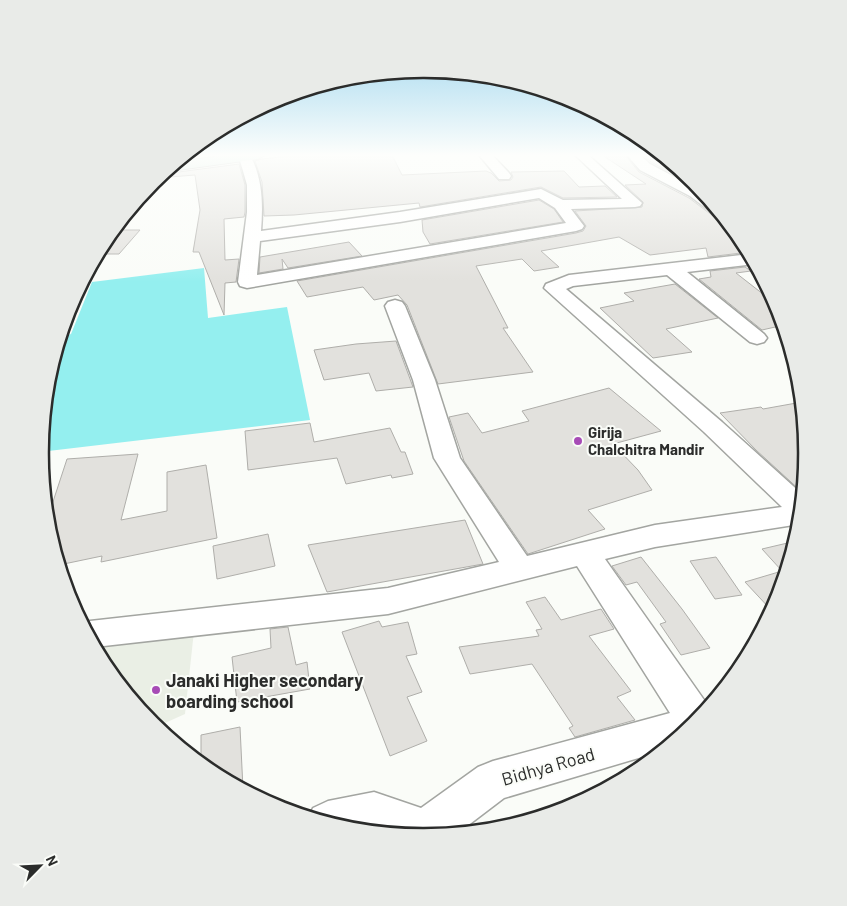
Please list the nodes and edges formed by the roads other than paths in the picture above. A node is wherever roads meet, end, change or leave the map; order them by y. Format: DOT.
graph roads {
  1 [pos="254,197"];
  2 [pos="516,197"];
  3 [pos="548,197"];
  4 [pos="629,197"];
  5 [pos="560,205"];
  6 [pos="252,237"];
  7 [pos="745,261"];
  8 [pos="670,268"];
  9 [pos="395,306"];
  10 [pos="757,338"];
  11 [pos="795,503"];
  12 [pos="793,515"];
  13 [pos="584,553"];
  14 [pos="519,569"];
  15 [pos="95,633"];
  16 [pos="691,715"];
  17 [pos="678,728"];
  18 [pos="344,819"];
  19 [pos="416,828"];
  20 [pos="429,828"];
  1 -- 6 [label="street"];
  2 -- 6 [label="street"];
  3 -- 5 [label="street"];
  4 -- 5 [label="street"];
  5 -- 6 [label="street"];
  7 -- 8 [label="street"];
  8 -- 10 [label="street"];
  8 -- 11 [label="street"];
  9 -- 14 [label="street"];
  12 -- 13 [label="street"];
  13 -- 14 [label="street"];
  13 -- 16 [label="street, Bidhya Road"];
  14 -- 15 [label="street"];
  17 -- 20 [label="street, Bidhya Road"];
  18 -- 19 [label="street, Bidhya Road"];
}
